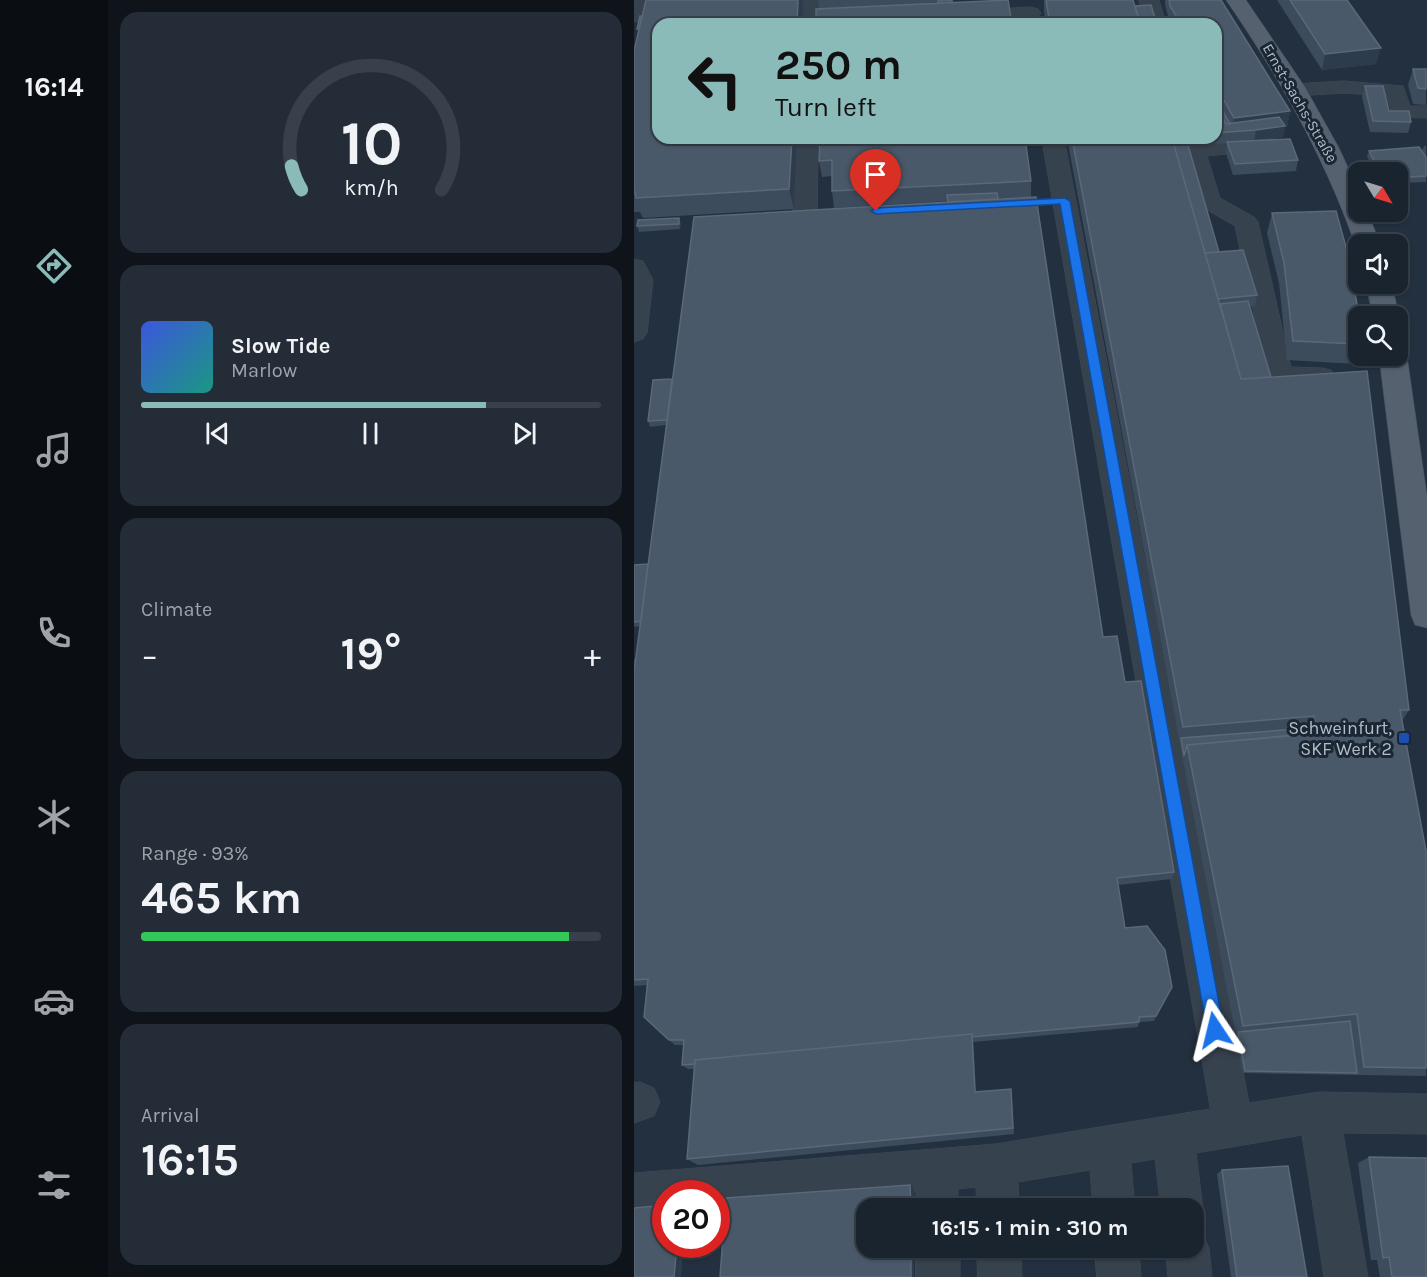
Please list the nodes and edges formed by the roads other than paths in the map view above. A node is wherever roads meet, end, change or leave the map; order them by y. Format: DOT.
graph roads {
  1 [pos="642,0"];
  2 [pos="813,0"];
  3 [pos="1149,0"];
  4 [pos="1236,0"];
  5 [pos="1032,8"];
  6 [pos="634,16"];
  7 [pos="812,18"];
  8 [pos="952,18"];
  9 [pos="1154,18"];
  10 [pos="1295,90"];
  11 [pos="1426,112"];
  12 [pos="1281,143"];
  13 [pos="1047,144"];
  14 [pos="1193,144"];
  15 [pos="1222,144"];
  16 [pos="807,145"];
  17 [pos="889,148"];
  18 [pos="828,214"];
  19 [pos="1364,234"];
  20 [pos="634,267"];
  21 [pos="634,333"];
  22 [pos="1394,366"];
  23 [pos="1341,378"];
  24 [pos="1426,615"];
  25 [pos="1319,1112"];
  26 [pos="1426,1114"];
  27 [pos="1233,1126"];
  28 [pos="1173,1136"];
  29 [pos="1110,1146"];
  30 [pos="996,1166"];
  31 [pos="937,1190"];
  32 [pos="634,1194"];
  33 [pos="997,1198"];
  34 [pos="1113,1198"];
  35 [pos="1181,1198"];
  36 [pos="938,1258"];
  37 [pos="999,1258"];
  38 [pos="1118,1258"];
  39 [pos="1188,1258"];
  40 [pos="938,1277"];
  41 [pos="1000,1277"];
  42 [pos="1119,1277"];
  43 [pos="1190,1277"];
  44 [pos="1346,1277"];
  1 -- 6 [label="lane"];
  2 -- 7 [label="lane"];
  3 -- 9 [label="lane"];
  4 -- 10 [label="main road, Ernst-Sachs-Straße"];
  5 -- 8 [label="lane"];
  10 -- 11 [label="lane"];
  10 -- 19 [label="main road, Ernst-Sachs-Straße"];
  12 -- 15 [label="lane"];
  13 -- 27 [label="lane"];
  14 -- 23 [label="lane"];
  16 -- 17 [label="lane"];
  16 -- 18 [label="lane"];
  20 -- 21 [label="lane"];
  22 -- 24 [label="main road"];
  25 -- 26 [label="lane"];
  25 -- 27 [label="lane"];
  25 -- 44 [label="lane"];
  27 -- 28 [label="lane"];
  28 -- 29 [label="lane"];
  28 -- 35 [label="lane"];
  29 -- 30 [label="lane"];
  29 -- 34 [label="lane"];
  30 -- 31 [label="lane"];
  30 -- 33 [label="lane"];
  31 -- 32 [label="lane"];
  36 -- 40 [label="lane"];
  37 -- 41 [label="lane"];
  38 -- 42 [label="lane"];
  39 -- 43 [label="lane"];
}
